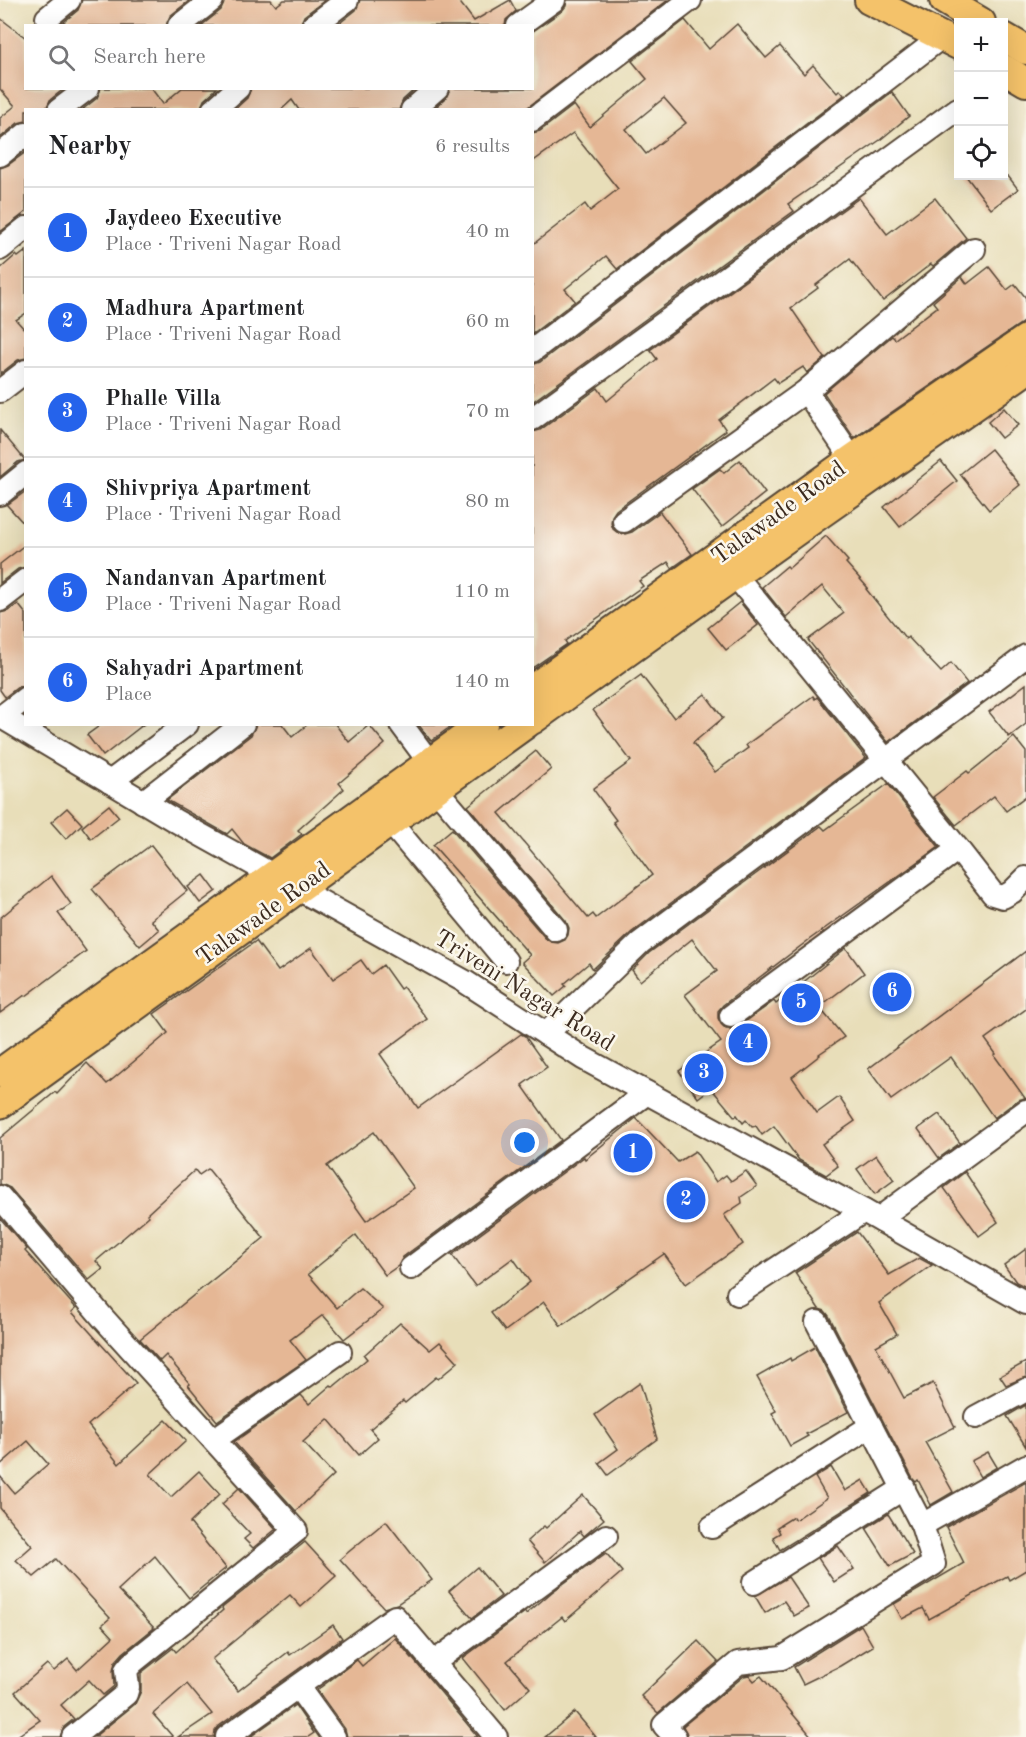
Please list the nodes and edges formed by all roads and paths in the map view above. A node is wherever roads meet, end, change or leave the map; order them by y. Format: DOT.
graph roads {
  1 [pos="69,0"];
  2 [pos="212,0"];
  3 [pos="346,0"];
  4 [pos="554,0"];
  5 [pos="690,0"];
  6 [pos="869,0"];
  7 [pos="944,0"];
  8 [pos="47,18"];
  9 [pos="974,18"];
  10 [pos="182,24"];
  11 [pos="316,24"];
  12 [pos="521,24"];
  13 [pos="1008,39"];
  14 [pos="951,41"];
  15 [pos="1026,50"];
  16 [pos="85,90"];
  17 [pos="236,90"];
  18 [pos="435,90"];
  19 [pos="62,108"];
  20 [pos="215,108"];
  21 [pos="414,108"];
  22 [pos="954,112"];
  23 [pos="534,118"];
  24 [pos="24,136"];
  25 [pos="0,155"];
  26 [pos="24,230"];
  27 [pos="0,249"];
  28 [pos="974,249"];
  29 [pos="1026,339"];
  30 [pos="534,350"];
  31 [pos="1026,370"];
  32 [pos="24,373"];
  33 [pos="0,391"];
  34 [pos="806,392"];
  35 [pos="534,418"];
  36 [pos="852,459"];
  37 [pos="24,475"];
  38 [pos="0,494"];
  39 [pos="624,521"];
  40 [pos="728,564"];
  41 [pos="24,582"];
  42 [pos="0,600"];
  43 [pos="1026,656"];
  44 [pos="534,688"];
  45 [pos="24,700"];
  46 [pos="1,717"];
  47 [pos="534,718"];
  48 [pos="184,726"];
  49 [pos="240,726"];
  50 [pos="402,726"];
  51 [pos="481,726"];
  52 [pos="522,726"];
  53 [pos="886,760"];
  54 [pos="433,776"];
  55 [pos="110,782"];
  56 [pos="143,802"];
  57 [pos="390,822"];
  58 [pos="958,849"];
  59 [pos="1026,878"];
  60 [pos="286,881"];
  61 [pos="556,930"];
  62 [pos="506,961"];
  63 [pos="731,1016"];
  64 [pos="546,1034"];
  65 [pos="0,1073"];
  66 [pos="647,1093"];
  67 [pos="0,1104"];
  68 [pos="1026,1111"];
  69 [pos="0,1197"];
  70 [pos="873,1216"];
  71 [pos="411,1268"];
  72 [pos="738,1294"];
  73 [pos="1026,1303"];
  74 [pos="817,1322"];
  75 [pos="340,1352"];
  76 [pos="1026,1390"];
  77 [pos="976,1417"];
  78 [pos="871,1426"];
  79 [pos="215,1439"];
  80 [pos="1026,1466"];
  81 [pos="904,1488"];
  82 [pos="922,1525"];
  83 [pos="712,1527"];
  84 [pos="606,1536"];
  85 [pos="754,1583"];
  86 [pos="433,1663"];
  87 [pos="298,1687"];
  88 [pos="73,1737"];
  89 [pos="227,1737"];
  90 [pos="334,1737"];
  91 [pos="496,1737"];
  92 [pos="675,1737"];
  1 -- 8 [label="street"];
  2 -- 10 [label="street"];
  3 -- 11 [label="street"];
  4 -- 12 [label="street"];
  5 -- 23 [label="street"];
  6 -- 14 [label="main road"];
  7 -- 9 [label="main road"];
  13 -- 15 [label="main road"];
  14 -- 30 [label="street"];
  16 -- 19 [label="street"];
  17 -- 20 [label="street"];
  18 -- 21 [label="street"];
  22 -- 35 [label="street"];
  24 -- 25 [label="street"];
  26 -- 27 [label="street"];
  28 -- 34 [label="street"];
  29 -- 36 [label="main road, Talawade Road"];
  31 -- 40 [label="main road, Talawade Road"];
  32 -- 33 [label="street"];
  34 -- 36 [label="street"];
  34 -- 39 [label="street"];
  36 -- 40 [label="main road, Talawade Road"];
  37 -- 38 [label="street"];
  40 -- 44 [label="main road, Talawade Road"];
  40 -- 47 [label="main road, Talawade Road"];
  40 -- 53 [label="street"];
  41 -- 42 [label="street"];
  43 -- 53 [label="street"];
  45 -- 46 [label="street"];
  46 -- 55 [label="street, Triveni Nagar Road"];
  48 -- 55 [label="street"];
  49 -- 56 [label="street"];
  50 -- 54 [label="street"];
  51 -- 54 [label="main road, Talawade Road"];
  52 -- 54 [label="main road, Talawade Road"];
  53 -- 58 [label="street"];
  53 -- 64 [label="street"];
  54 -- 57 [label="main road, Talawade Road"];
  54 -- 60 [label="main road, Talawade Road"];
  54 -- 61 [label="street"];
  55 -- 56 [label="street, Triveni Nagar Road"];
  56 -- 60 [label="street, Triveni Nagar Road"];
  57 -- 60 [label="main road, Talawade Road"];
  57 -- 62 [label="street"];
  58 -- 59 [label="street"];
  58 -- 63 [label="street"];
  60 -- 64 [label="street, Triveni Nagar Road"];
  60 -- 65 [label="main road, Talawade Road"];
  60 -- 67 [label="main road, Talawade Road"];
  64 -- 66 [label="street, Triveni Nagar Road"];
  66 -- 70 [label="street, Triveni Nagar Road"];
  66 -- 71 [label="street"];
  68 -- 70 [label="street"];
  69 -- 79 [label="street"];
  70 -- 72 [label="street"];
  70 -- 73 [label="street, Triveni Nagar Road"];
  74 -- 78 [label="street"];
  75 -- 79 [label="street"];
  76 -- 77 [label="street"];
  78 -- 81 [label="street"];
  78 -- 83 [label="street"];
  79 -- 88 [label="street"];
  80 -- 82 [label="street"];
  81 -- 82 [label="street"];
  81 -- 85 [label="street"];
  82 -- 92 [label="street"];
  84 -- 86 [label="street"];
  86 -- 87 [label="street"];
  86 -- 91 [label="street"];
  87 -- 89 [label="street"];
  87 -- 90 [label="street"];
}
